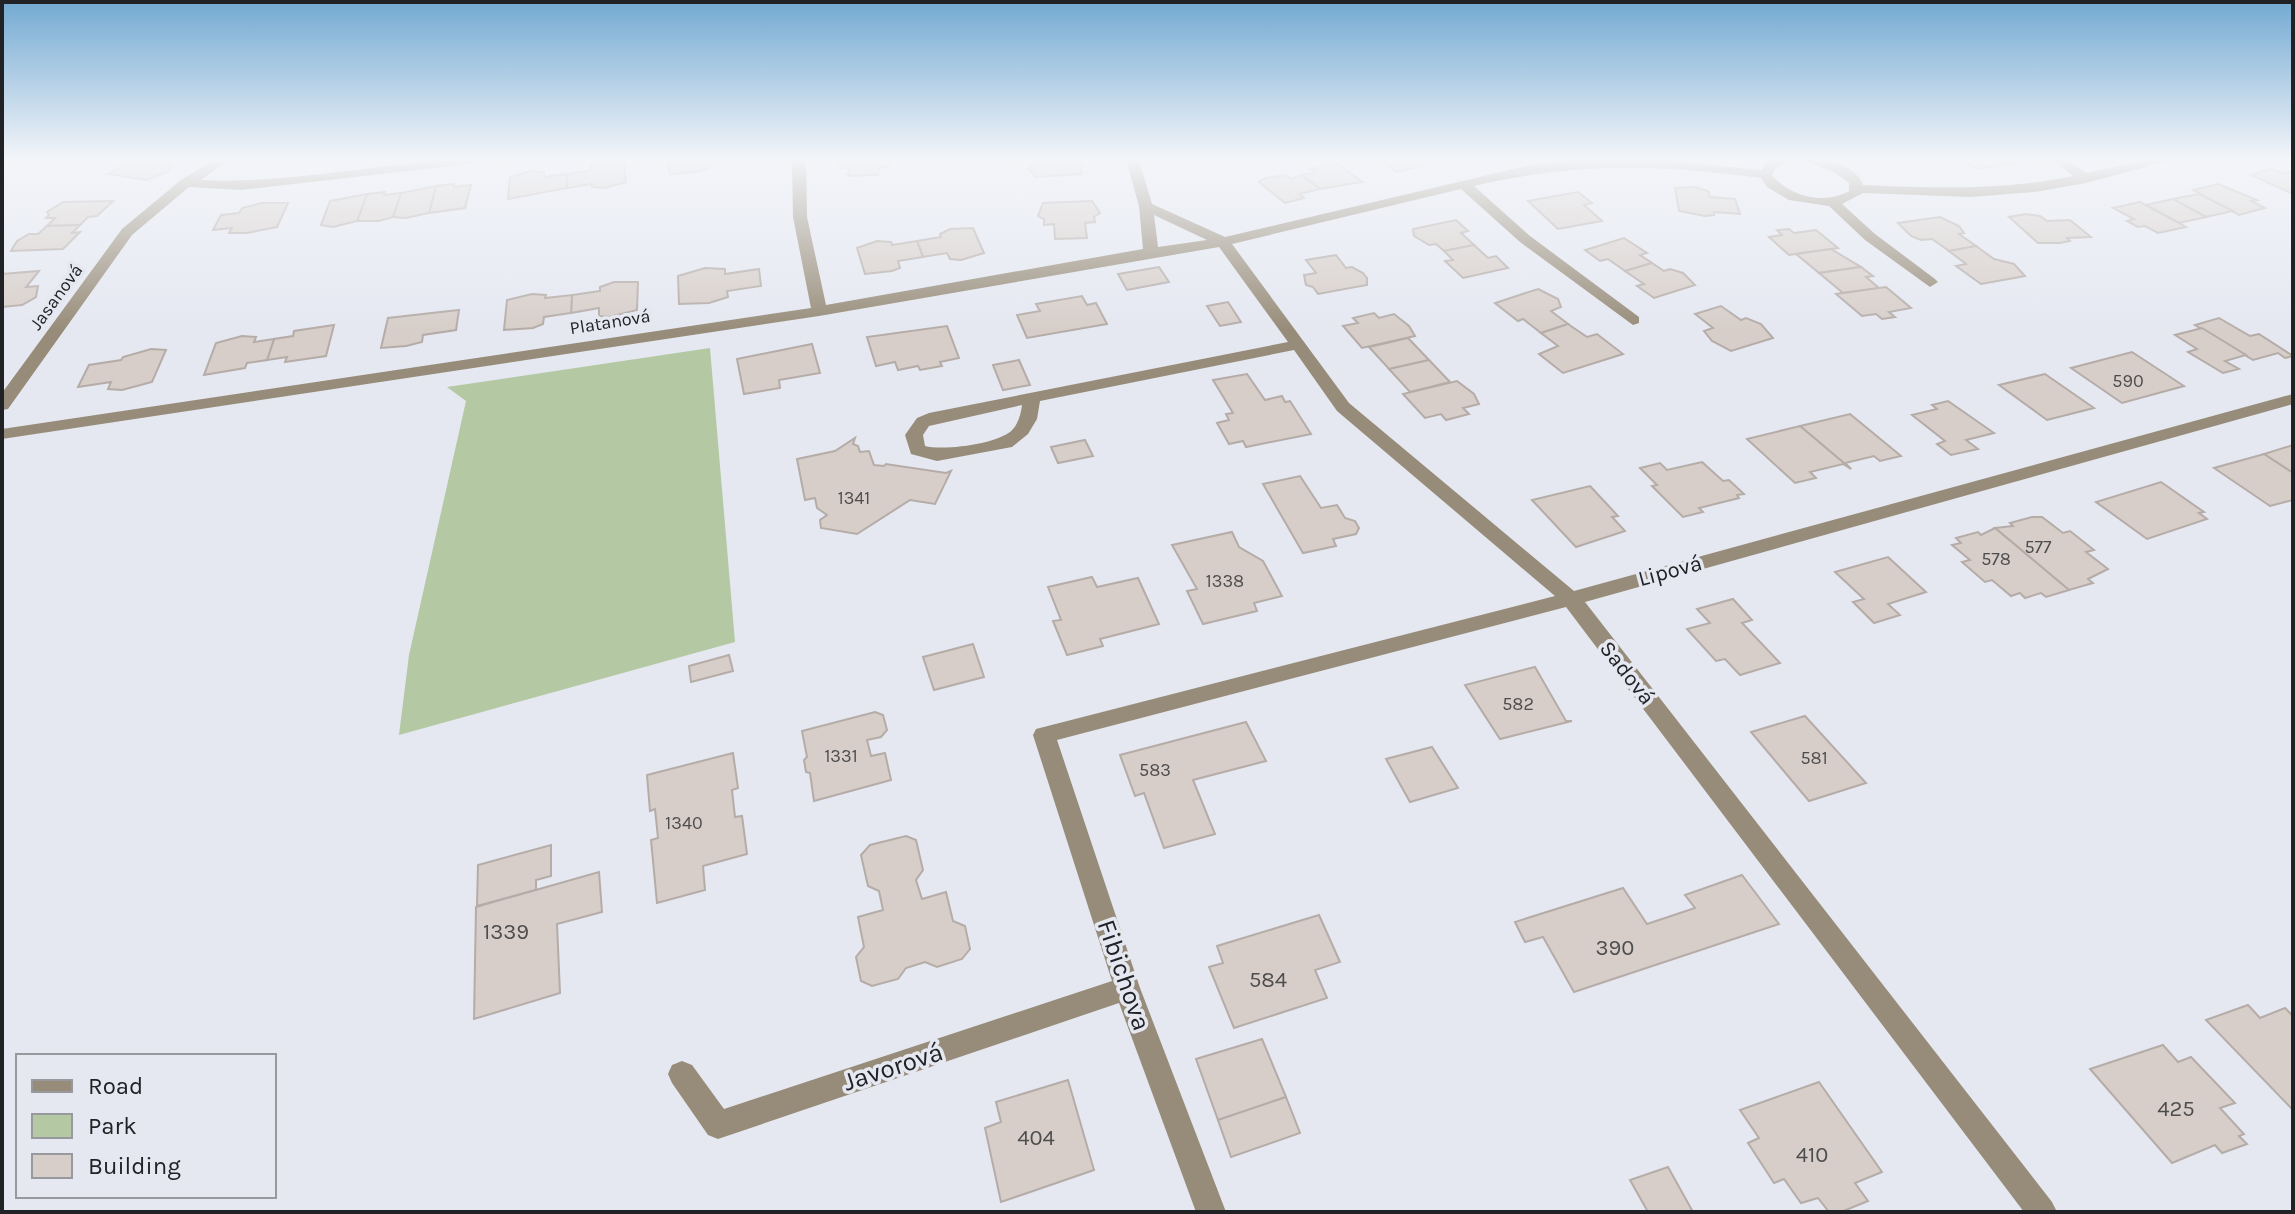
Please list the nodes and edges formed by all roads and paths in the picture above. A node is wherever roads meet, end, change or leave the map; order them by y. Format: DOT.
graph roads {
  1 [pos="145,217"];
  2 [pos="801,217"];
  3 [pos="1147,217"];
  4 [pos="1169,217"];
  5 [pos="1326,217"];
  6 [pos="1500,217"];
  7 [pos="1848,217"];
  8 [pos="1223,242"];
  9 [pos="1151,252"];
  10 [pos="1930,282"];
  11 [pos="819,311"];
  12 [pos="1633,320"];
  13 [pos="1296,345"];
  14 [pos="1032,398"];
  15 [pos="2293,399"];
  16 [pos="2,405"];
  17 [pos="2,434"];
  18 [pos="1571,599"];
  19 [pos="1044,735"];
  20 [pos="1127,988"];
  21 [pos="682,1074"];
  22 [pos="1211,1212"];
  23 [pos="2042,1212"];
  1 -- 16 [label="street, Jasanová"];
  2 -- 11 [label="street"];
  3 -- 9 [label="street"];
  4 -- 8 [label="street, Sadová"];
  5 -- 8 [label="street, Platanová"];
  6 -- 12 [label="street"];
  7 -- 10 [label="street"];
  8 -- 9 [label="street, Platanová"];
  8 -- 13 [label="street, Sadová"];
  9 -- 11 [label="street, Platanová"];
  11 -- 17 [label="street, Platanová"];
  13 -- 14 [label="street"];
  13 -- 18 [label="street, Sadová"];
  14 -- 14 [label="street"];
  15 -- 18 [label="street, Lipová"];
  18 -- 19 [label="street, Lipová"];
  18 -- 23 [label="street, Sadová"];
  19 -- 20 [label="street, Fibichova"];
  20 -- 21 [label="street, Javorová"];
  20 -- 22 [label="street, Fibichova"];
}
